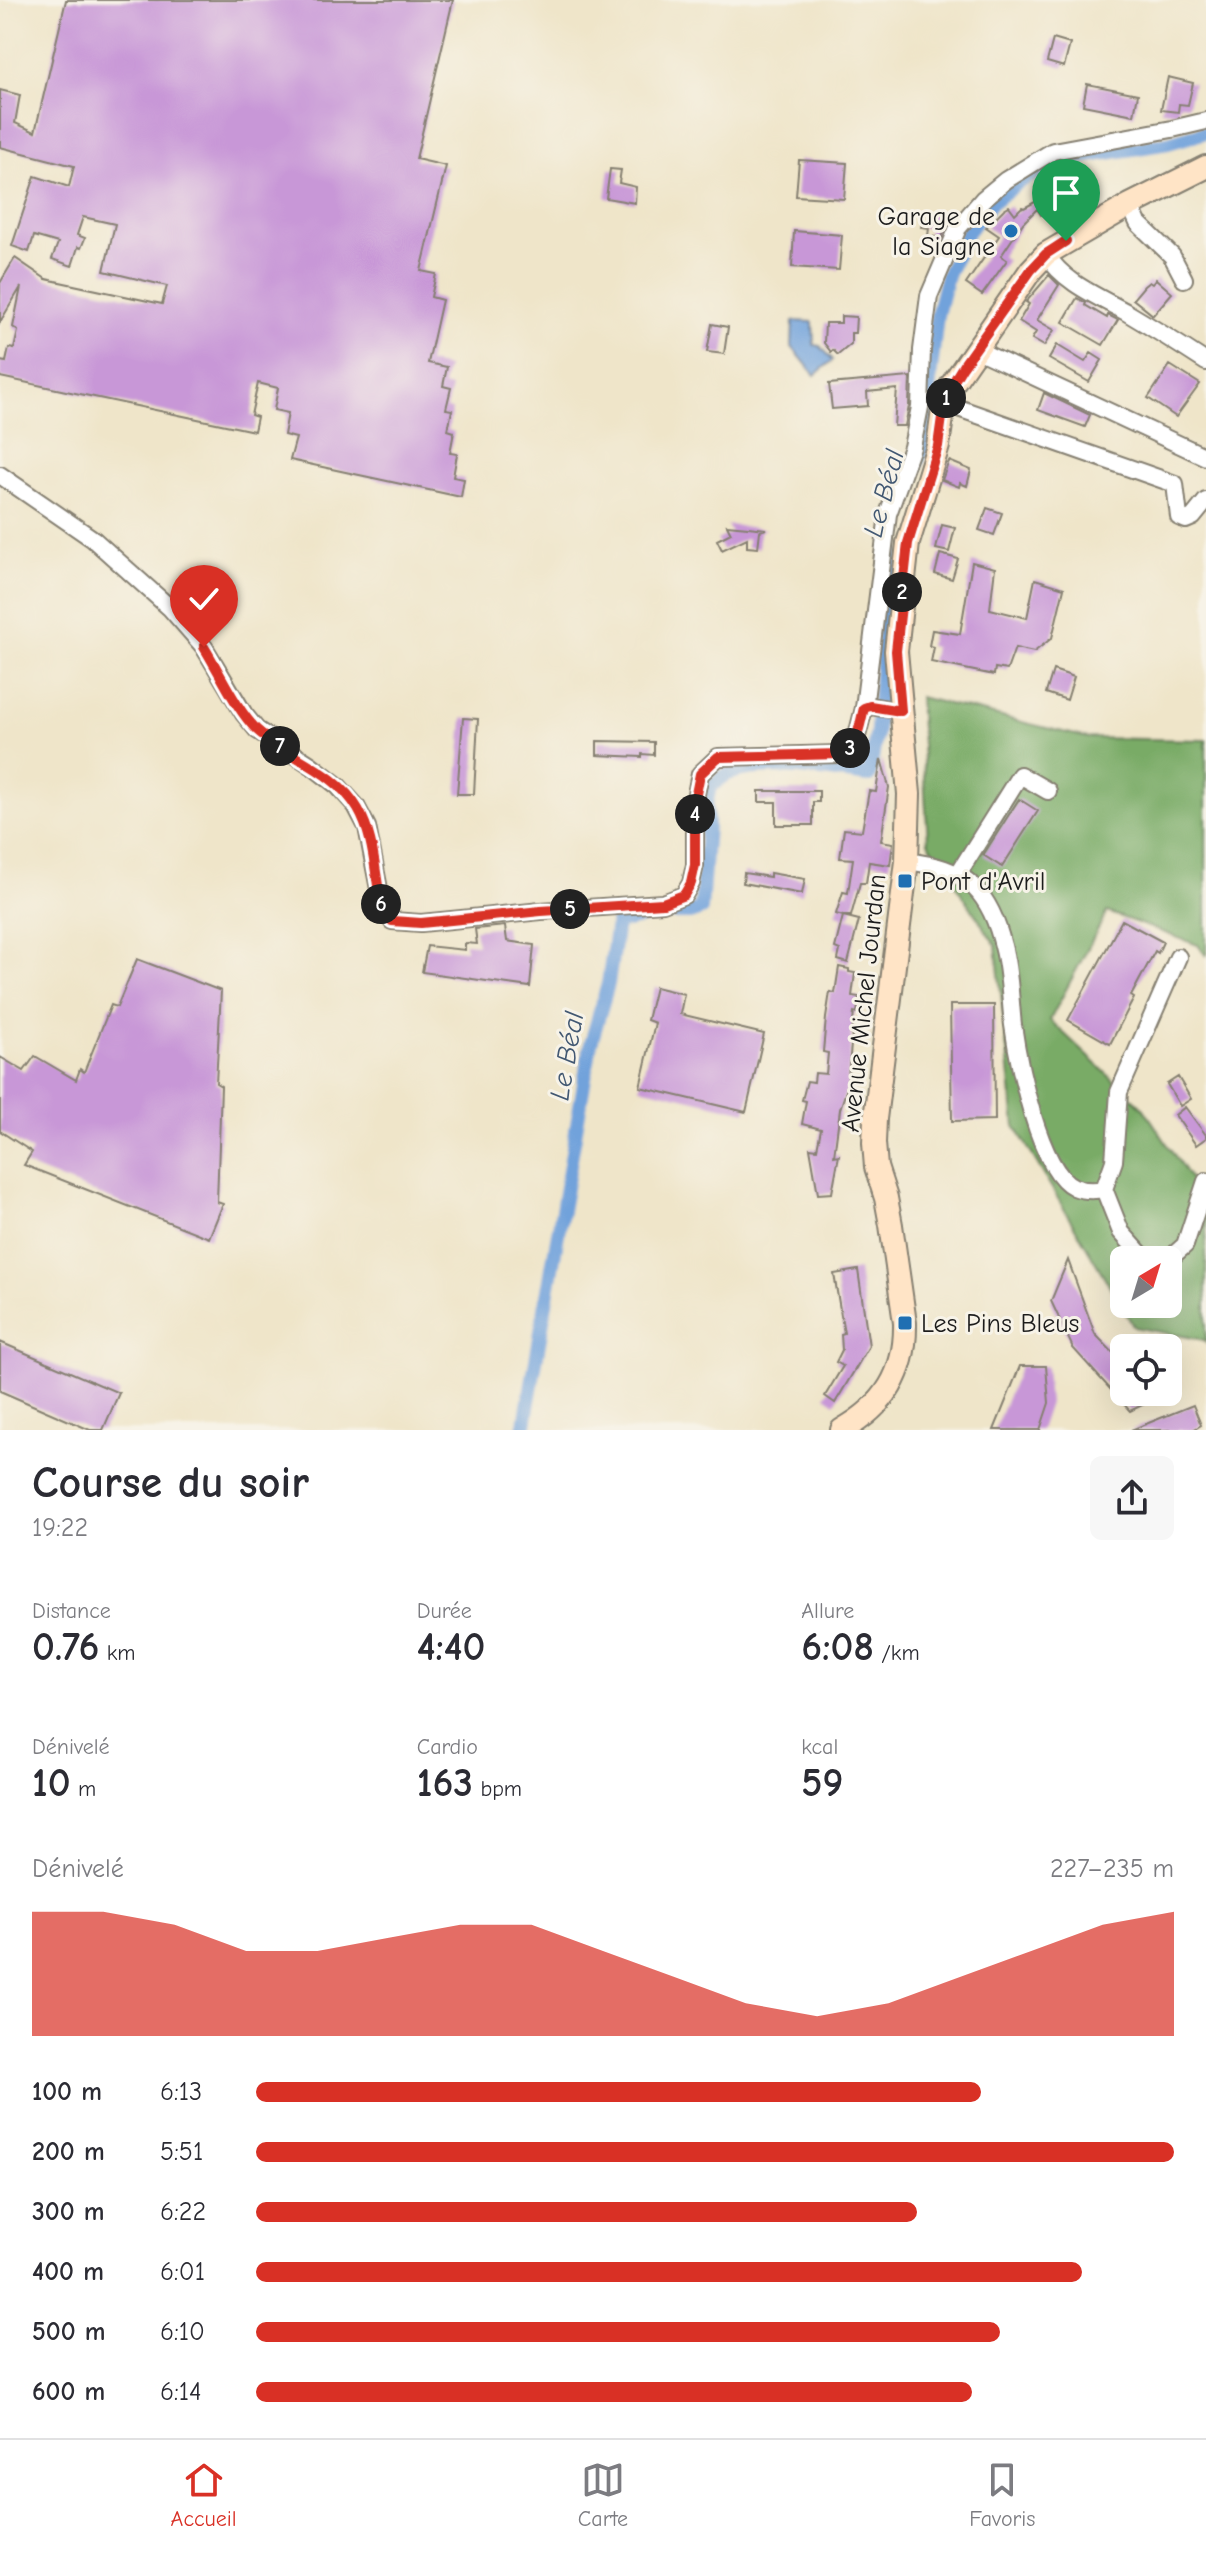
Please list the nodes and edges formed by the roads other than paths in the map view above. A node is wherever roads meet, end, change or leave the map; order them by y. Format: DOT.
graph roads {
  1 [pos="1206,121"];
  2 [pos="1206,167"];
  3 [pos="1130,205"];
  4 [pos="1046,254"];
  5 [pos="1184,279"];
  6 [pos="975,349"];
  7 [pos="1206,362"];
  8 [pos="944,403"];
  9 [pos="1206,457"];
  10 [pos="0,475"];
  11 [pos="1206,501"];
  12 [pos="880,709"];
  13 [pos="1048,791"];
  14 [pos="907,861"];
  15 [pos="958,874"];
  16 [pos="1178,957"];
  17 [pos="1206,1181"];
  18 [pos="1104,1189"];
  19 [pos="1134,1246"];
  20 [pos="1182,1248"];
  21 [pos="842,1430"];
  1 -- 12 [label="street"];
  2 -- 3 [label="main road"];
  3 -- 4 [label="main road"];
  3 -- 5 [label="street"];
  4 -- 6 [label="main road"];
  4 -- 7 [label="street"];
  6 -- 8 [label="main road"];
  6 -- 9 [label="street"];
  8 -- 11 [label="street"];
  8 -- 12 [label="main road, Avenue Michel Jourdan"];
  10 -- 12 [label="street"];
  12 -- 14 [label="main road, Avenue Michel Jourdan"];
  13 -- 15 [label="street"];
  14 -- 15 [label="street"];
  14 -- 21 [label="main road, Avenue Michel Jourdan"];
  15 -- 18 [label="street"];
  16 -- 18 [label="street"];
  17 -- 20 [label="street"];
  18 -- 19 [label="street"];
}
